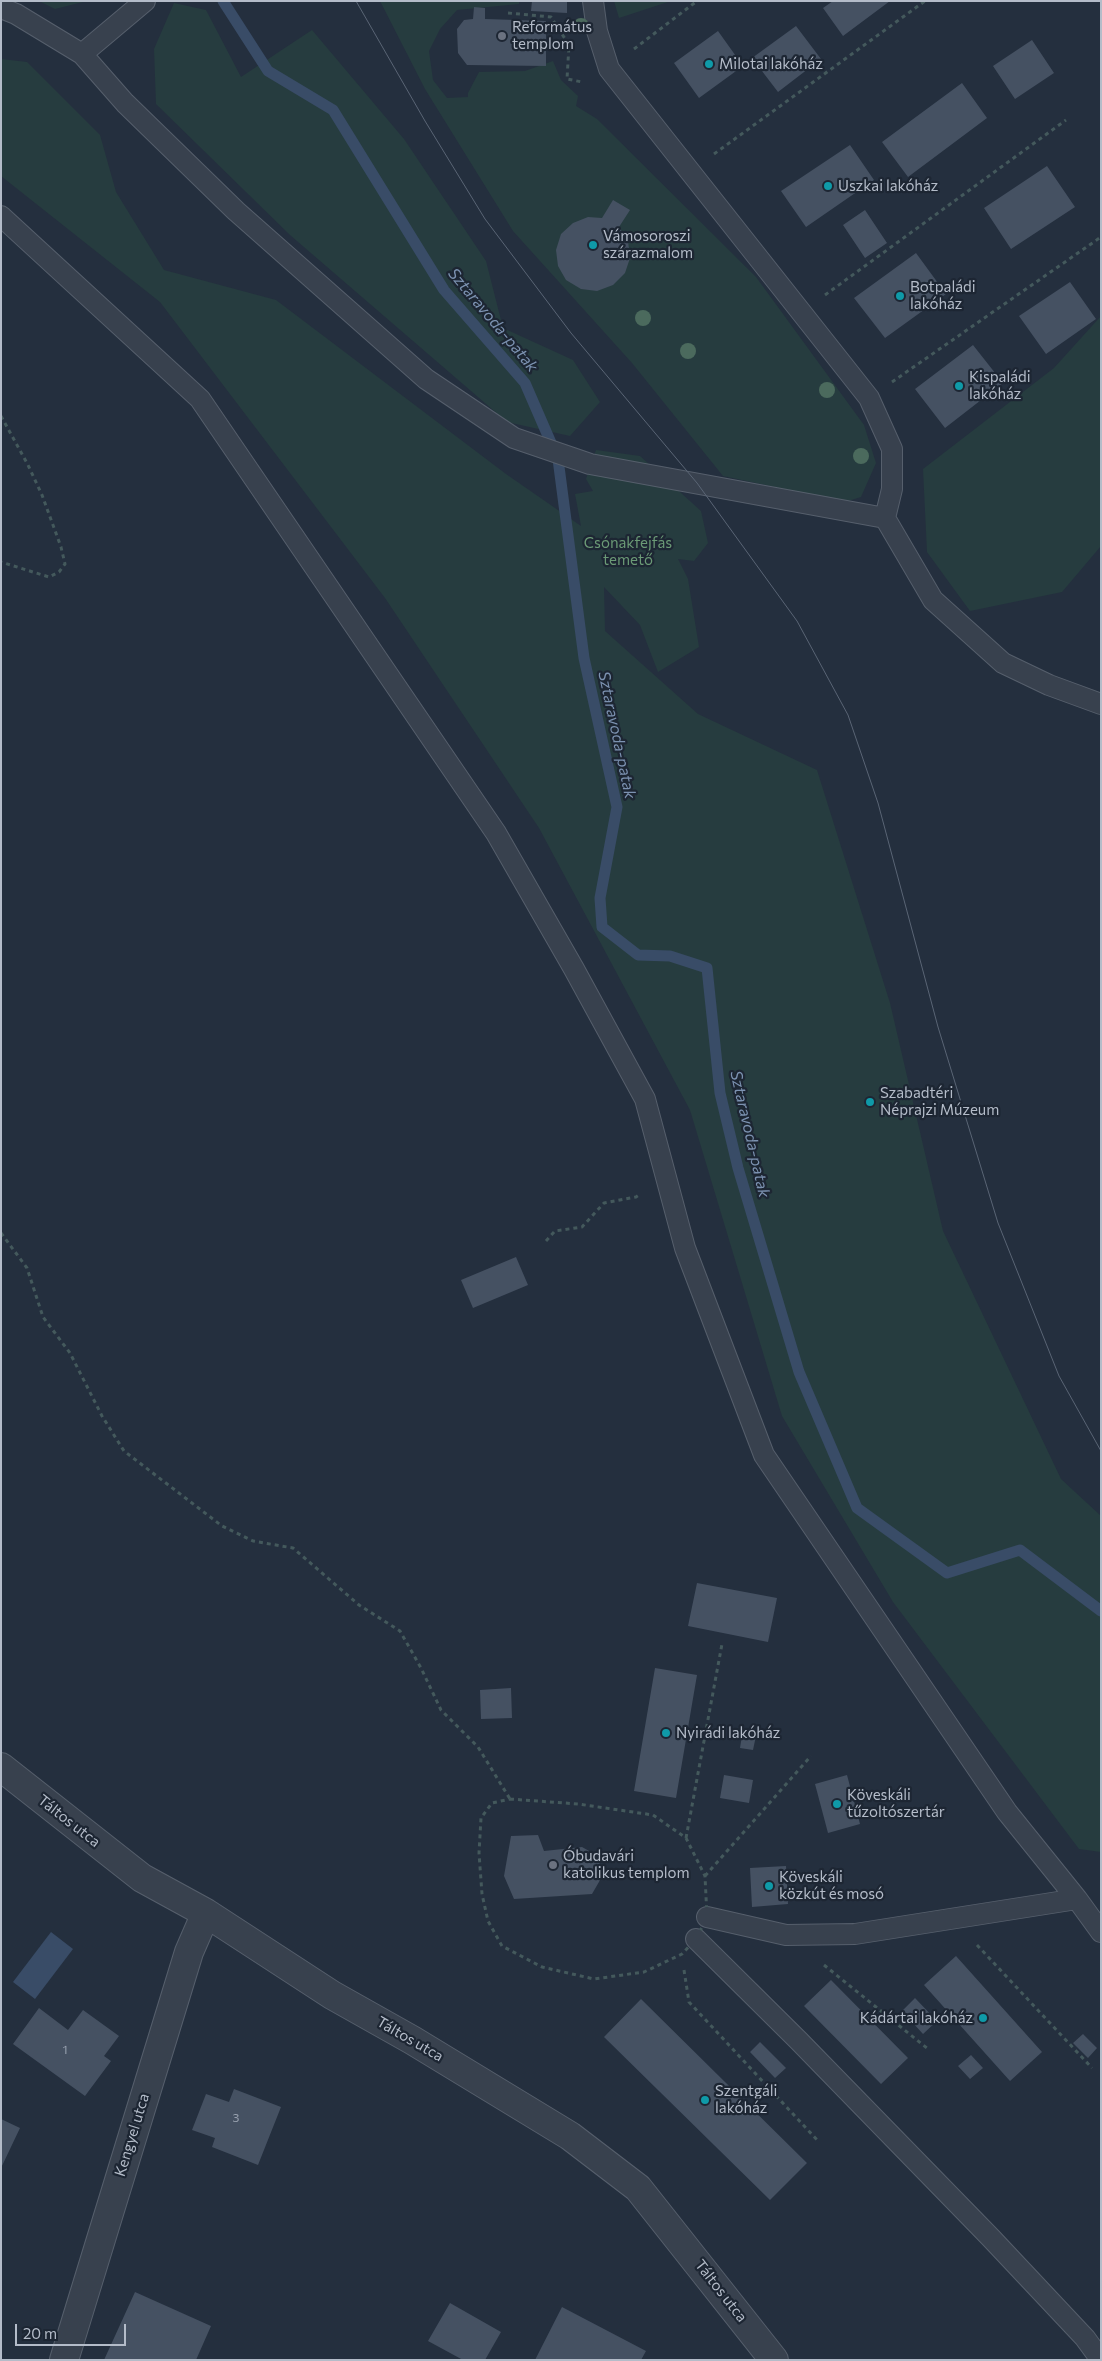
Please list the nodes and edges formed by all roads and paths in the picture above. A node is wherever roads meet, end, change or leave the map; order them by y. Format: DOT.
graph roads {
  1 [pos="146,1"];
  2 [pos="593,1"];
  3 [pos="925,1"];
  4 [pos="1,8"];
  5 [pos="567,43"];
  6 [pos="546,44"];
  7 [pos="82,54"];
  8 [pos="1066,120"];
  9 [pos="691,170"];
  10 [pos="1,216"];
  11 [pos="1101,237"];
  12 [pos="802,312"];
  13 [pos="869,398"];
  14 [pos="1,416"];
  15 [pos="884,518"];
  16 [pos="1,562"];
  17 [pos="1101,704"];
  18 [pos="665,1174"];
  19 [pos="1,1232"];
  20 [pos="546,1241"];
  21 [pos="722,1644"];
  22 [pos="811,1756"];
  23 [pos="1,1767"];
  24 [pos="510,1799"];
  25 [pos="686,1838"];
  26 [pos="705,1876"];
  27 [pos="1077,1899"];
  28 [pos="206,1913"];
  29 [pos="708,1917"];
  30 [pos="953,1919"];
  31 [pos="1101,1932"];
  32 [pos="786,1935"];
  33 [pos="696,1939"];
  34 [pos="682,1954"];
  35 [pos="928,2049"];
  36 [pos="1092,2068"];
  37 [pos="819,2142"];
  38 [pos="64,2360"];
  39 [pos="774,2360"];
  40 [pos="1101,2360"];
  1 -- 7 [label="lane"];
  2 -- 9 [label="lane"];
  3 -- 9 [label="path"];
  4 -- 7 [label="lane"];
  5 -- 6 [label="path"];
  7 -- 15 [label="lane"];
  8 -- 12 [label="path"];
  9 -- 12 [label="lane"];
  10 -- 18 [label="lane"];
  11 -- 13 [label="path"];
  12 -- 13 [label="lane"];
  13 -- 15 [label="lane"];
  14 -- 16 [label="path"];
  15 -- 17 [label="lane"];
  18 -- 20 [label="path"];
  18 -- 27 [label="lane"];
  19 -- 24 [label="path"];
  21 -- 25 [label="path"];
  22 -- 26 [label="path"];
  23 -- 28 [label="street, Táltos utca"];
  24 -- 25 [label="path"];
  24 -- 34 [label="path"];
  25 -- 26 [label="path"];
  26 -- 29 [label="path"];
  27 -- 30 [label="lane"];
  27 -- 31 [label="lane"];
  28 -- 38 [label="street, Kengyel utca"];
  28 -- 39 [label="street, Táltos utca"];
  29 -- 32 [label="lane"];
  29 -- 33 [label="path"];
  30 -- 32 [label="lane"];
  30 -- 36 [label="path"];
  32 -- 35 [label="path"];
  33 -- 34 [label="path"];
  33 -- 40 [label="lane"];
  34 -- 37 [label="path"];
}
